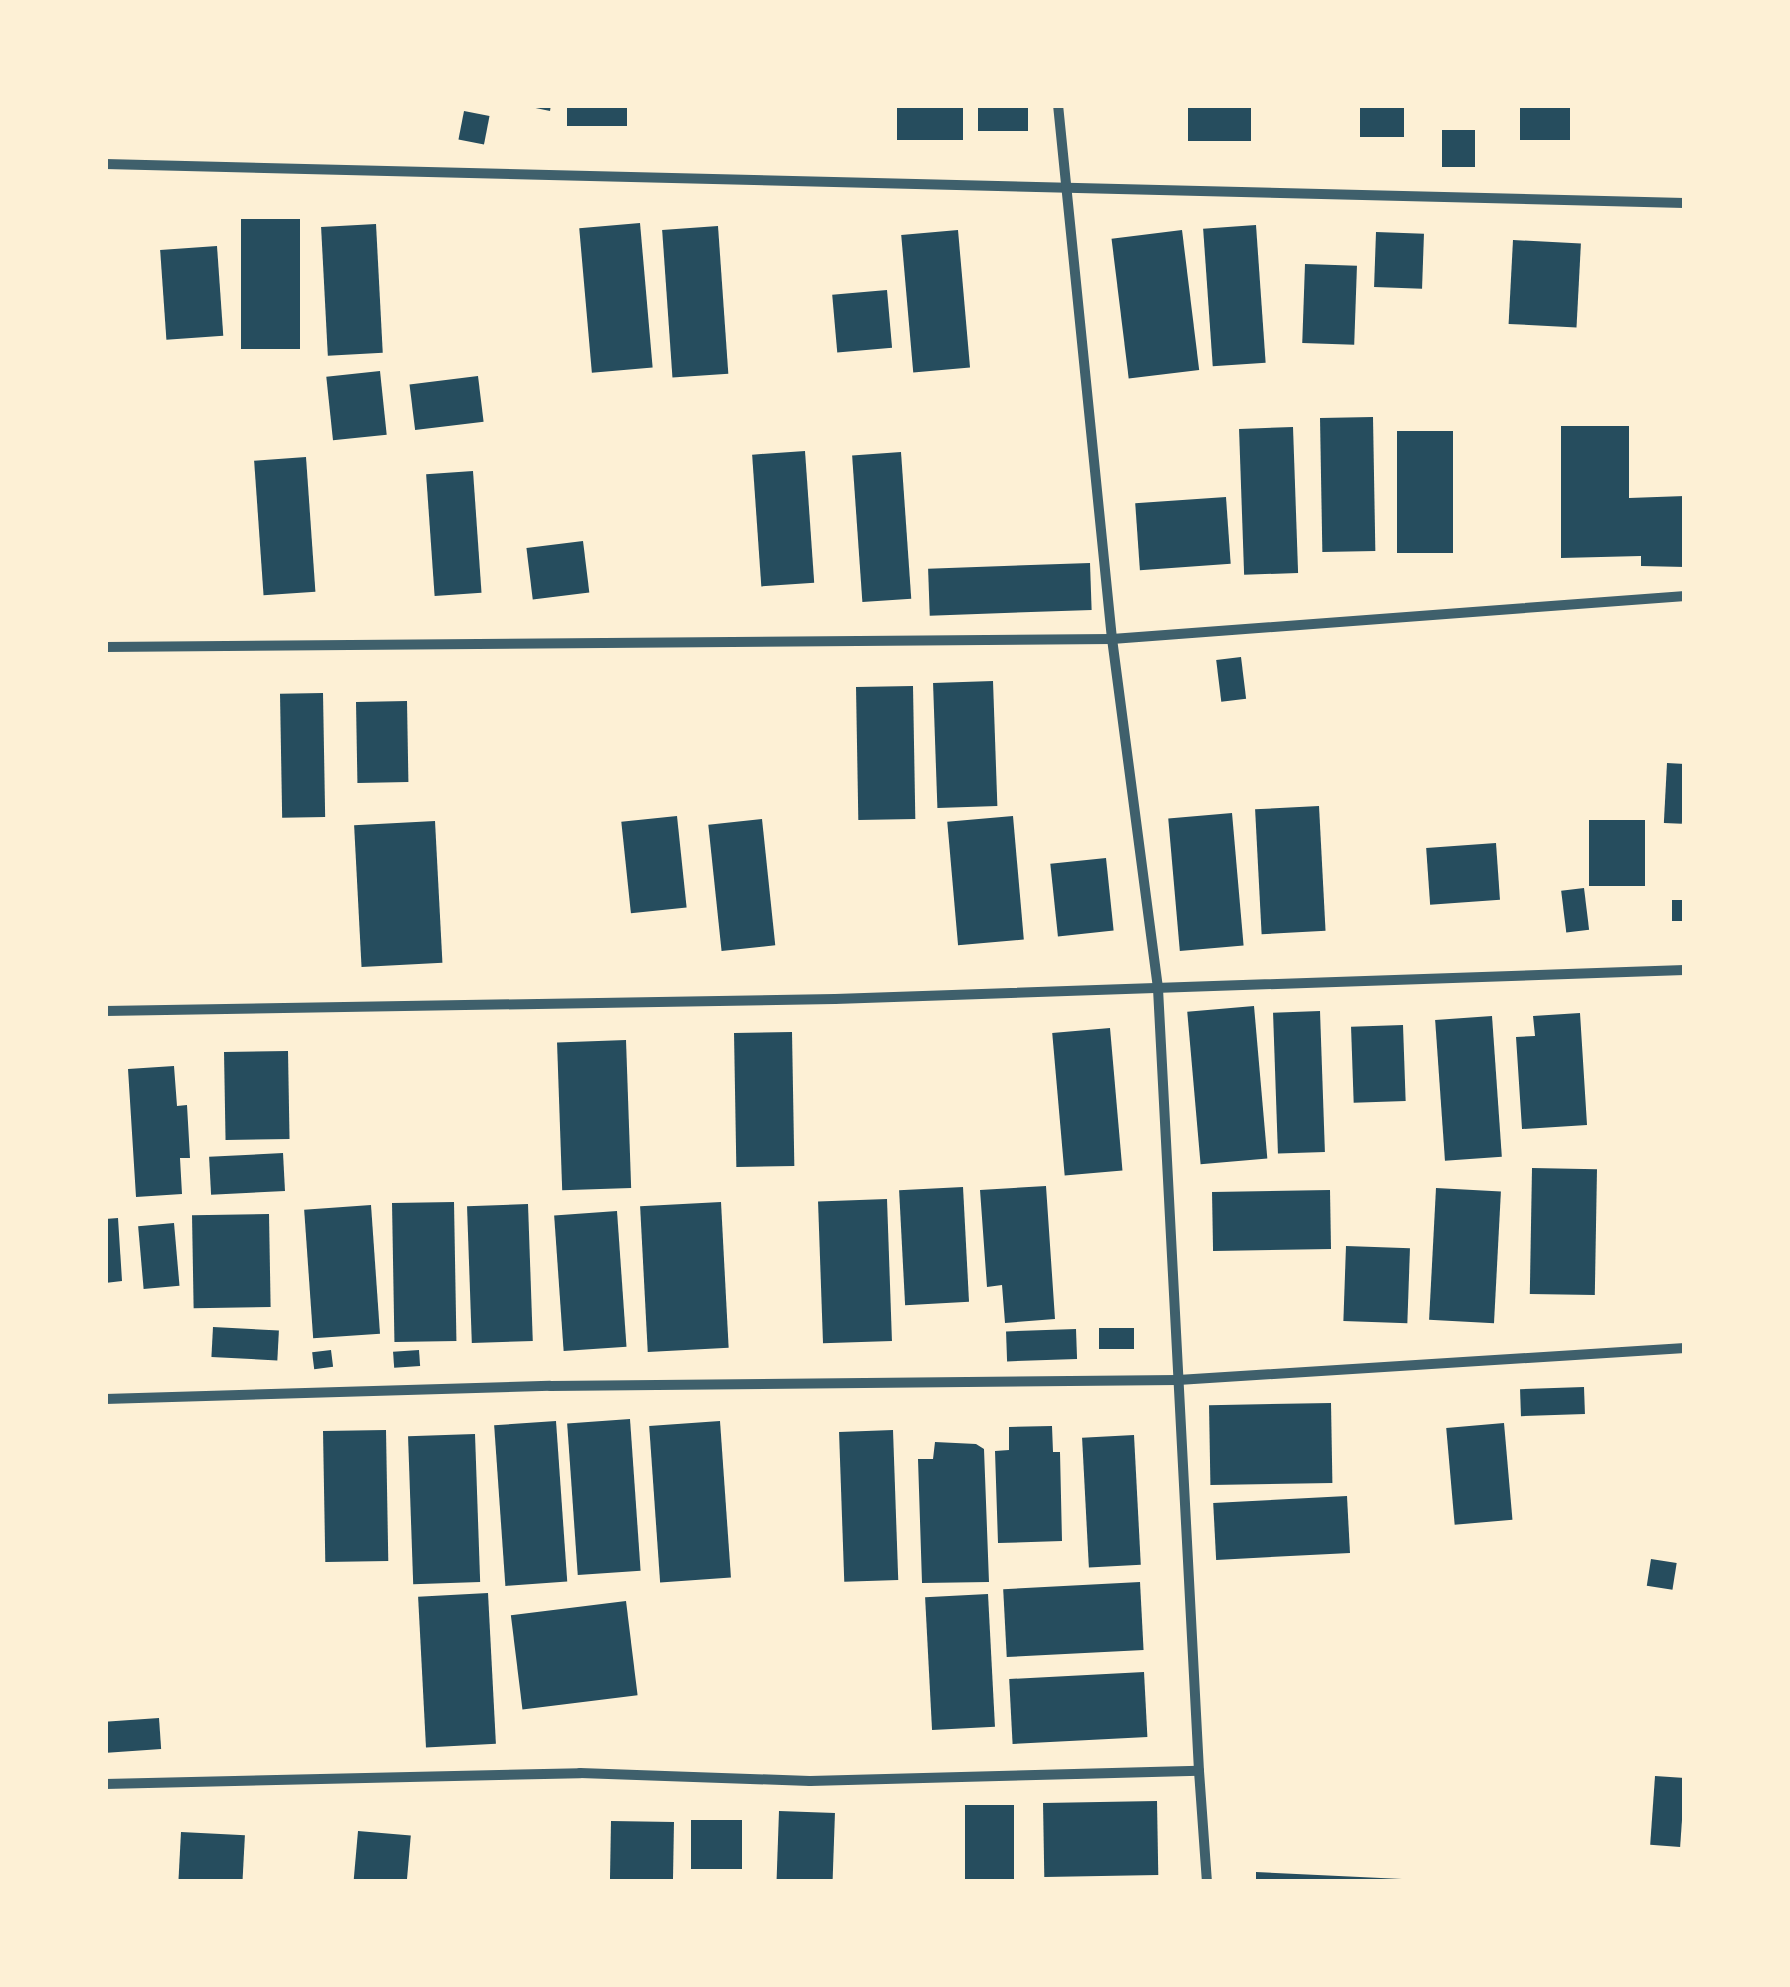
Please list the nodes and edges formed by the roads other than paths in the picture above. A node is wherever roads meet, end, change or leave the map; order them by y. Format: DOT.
graph roads {
  1 [pos="1058,105"];
  2 [pos="105,164"];
  3 [pos="1065,190"];
  4 [pos="1685,203"];
  5 [pos="1685,596"];
  6 [pos="1112,639"];
  7 [pos="105,647"];
  8 [pos="1685,970"];
  9 [pos="1158,988"];
  10 [pos="105,1011"];
  11 [pos="1685,1348"];
  12 [pos="1178,1380"];
  13 [pos="105,1399"];
  14 [pos="1199,1771"];
  15 [pos="105,1784"];
  16 [pos="1206,1882"];
  1 -- 3 [label="street"];
  2 -- 3 [label="street"];
  3 -- 4 [label="street"];
  3 -- 6 [label="street"];
  5 -- 6 [label="street"];
  6 -- 7 [label="street"];
  6 -- 9 [label="street"];
  8 -- 9 [label="street"];
  9 -- 10 [label="street"];
  9 -- 12 [label="street"];
  11 -- 12 [label="street"];
  12 -- 13 [label="street"];
  12 -- 14 [label="street"];
  14 -- 15 [label="street"];
  14 -- 16 [label="street"];
}
